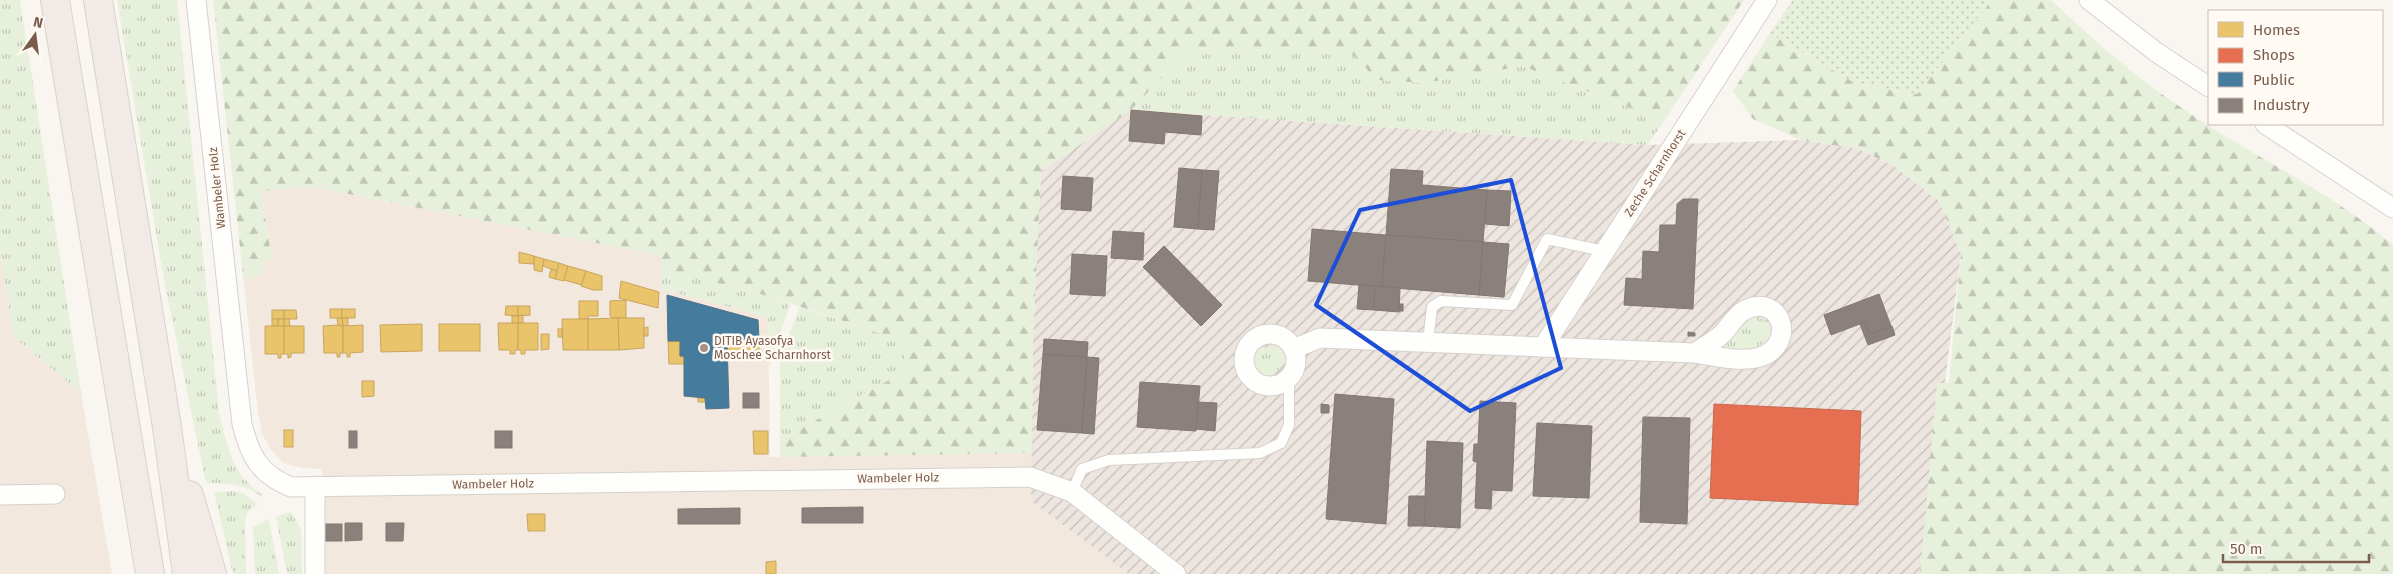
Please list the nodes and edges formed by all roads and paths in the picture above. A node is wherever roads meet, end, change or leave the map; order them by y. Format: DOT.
graph roads {
  1 [pos="55,0"];
  2 [pos="98,0"];
  3 [pos="196,0"];
  4 [pos="1767,0"];
  5 [pos="2089,0"];
  6 [pos="2208,86"];
  7 [pos="2267,125"];
  8 [pos="2393,208"];
  9 [pos="1604,251"];
  10 [pos="1428,342"];
  11 [pos="1543,347"];
  12 [pos="1293,349"];
  13 [pos="1695,353"];
  14 [pos="1289,378"];
  15 [pos="167,427"];
  16 [pos="315,486"];
  17 [pos="1072,492"];
  18 [pos="55,494"];
  19 [pos="0,495"];
  20 [pos="150,574"];
  21 [pos="188,574"];
  22 [pos="212,574"];
  23 [pos="315,574"];
  24 [pos="1176,574"];
  1 -- 20 [label="highway"];
  2 -- 15 [label="highway"];
  3 -- 16 [label="street, Wambeler Holz"];
  4 -- 9 [label="street, Zeche Scharnhorst"];
  5 -- 6 [label="street"];
  7 -- 8 [label="street"];
  9 -- 10 [label="lane"];
  9 -- 11 [label="street, Zeche Scharnhorst"];
  10 -- 11 [label="street"];
  10 -- 12 [label="street"];
  11 -- 13 [label="street"];
  12 -- 14 [label="street"];
  12 -- 14 [label="street"];
  14 -- 17 [label="lane"];
  15 -- 21 [label="highway"];
  15 -- 22 [label="highway"];
  16 -- 17 [label="street, Wambeler Holz"];
  16 -- 23 [label="street"];
  17 -- 24 [label="street, Wambeler Holz"];
  18 -- 19 [label="street"];
}
